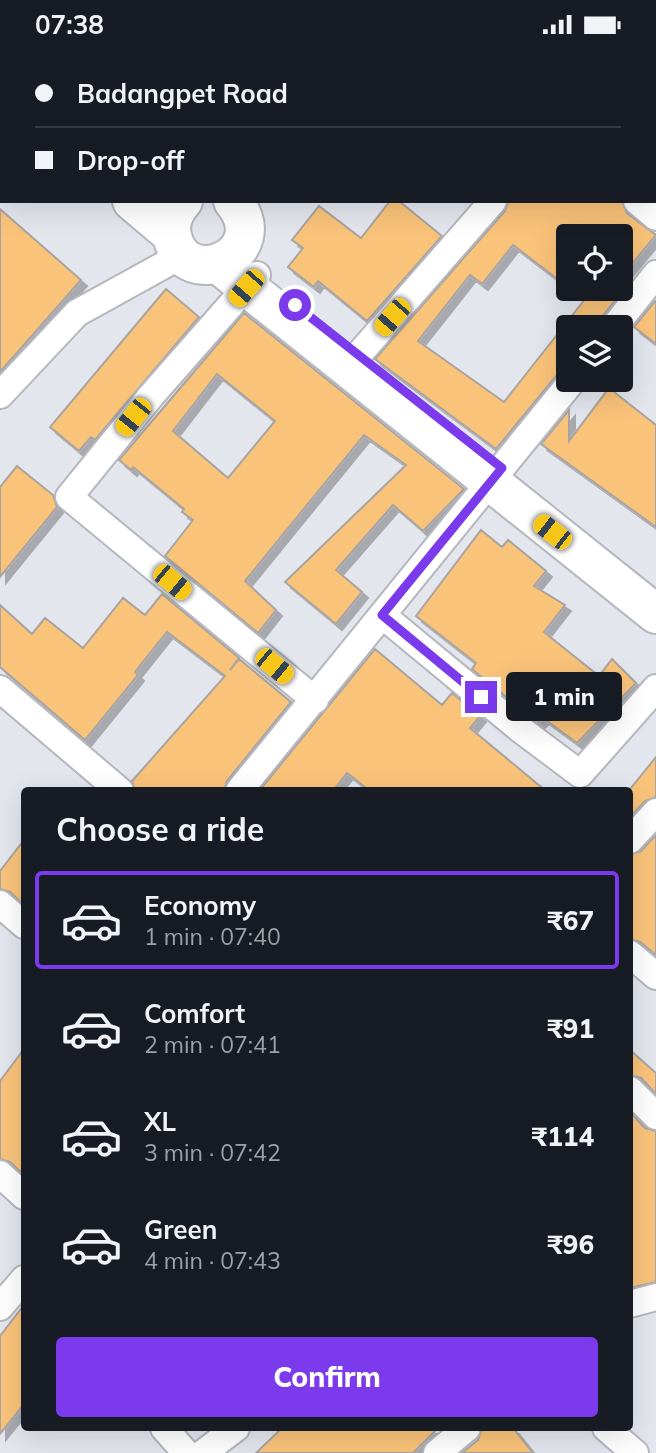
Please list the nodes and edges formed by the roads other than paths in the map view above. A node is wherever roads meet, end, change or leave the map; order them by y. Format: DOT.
graph roads {
  1 [pos="137,203"];
  2 [pos="234,203"];
  3 [pos="491,203"];
  4 [pos="639,203"];
  5 [pos="656,217"];
  6 [pos="180,219"];
  7 [pos="239,270"];
  8 [pos="655,277"];
  9 [pos="624,315"];
  10 [pos="352,362"];
  11 [pos="563,392"];
  12 [pos="0,395"];
  13 [pos="496,476"];
  14 [pos="656,585"];
  15 [pos="656,614"];
  16 [pos="382,615"];
  17 [pos="656,688"];
  18 [pos="0,689"];
  19 [pos="316,700"];
  20 [pos="115,787"];
  21 [pos="242,787"];
  22 [pos="656,812"];
  23 [pos="633,837"];
  24 [pos="0,904"];
  25 [pos="21,922"];
  26 [pos="633,956"];
  27 [pos="656,975"];
  28 [pos="633,1093"];
  29 [pos="656,1116"];
  30 [pos="0,1174"];
  31 [pos="21,1193"];
  32 [pos="21,1282"];
  33 [pos="656,1297"];
  34 [pos="633,1303"];
  35 [pos="0,1307"];
  36 [pos="167,1431"];
  37 [pos="232,1431"];
  38 [pos="463,1431"];
  39 [pos="609,1431"];
  40 [pos="186,1453"];
  41 [pos="203,1453"];
  42 [pos="437,1453"];
  43 [pos="635,1453"];
  1 -- 6 [label="main road"];
  2 -- 7 [label="main road"];
  3 -- 10 [label="street"];
  4 -- 5 [label="street"];
  6 -- 7 [label="main road"];
  6 -- 12 [label="street"];
  7 -- 10 [label="main road"];
  7 -- 19 [label="street"];
  8 -- 9 [label="street"];
  10 -- 13 [label="main road"];
  11 -- 13 [label="street"];
  13 -- 14 [label="main road"];
  13 -- 15 [label="main road"];
  13 -- 16 [label="street"];
  16 -- 17 [label="street"];
  16 -- 19 [label="street"];
  18 -- 20 [label="street"];
  19 -- 21 [label="street"];
  22 -- 23 [label="street"];
  24 -- 25 [label="street"];
  26 -- 27 [label="street"];
  28 -- 29 [label="street"];
  30 -- 31 [label="street"];
  32 -- 35 [label="street"];
  33 -- 34 [label="street"];
  36 -- 40 [label="street"];
  37 -- 41 [label="street"];
  38 -- 42 [label="street"];
  39 -- 43 [label="street"];
}
